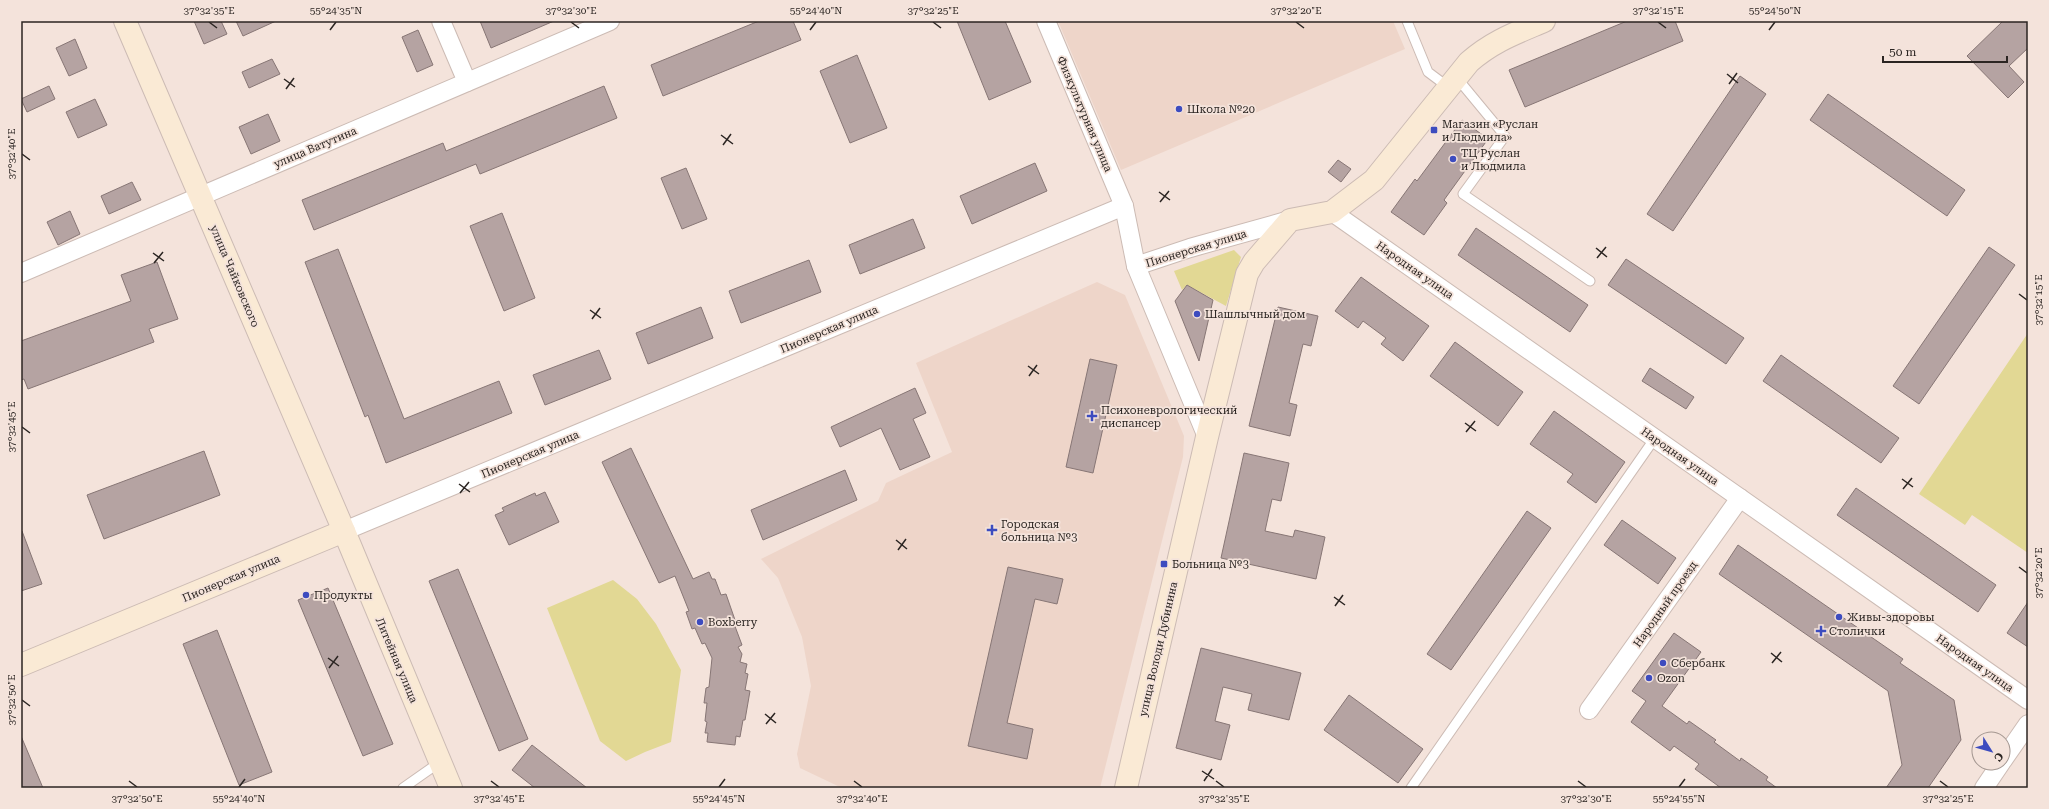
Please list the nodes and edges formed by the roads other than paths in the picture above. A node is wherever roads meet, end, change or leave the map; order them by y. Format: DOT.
graph roads {
  1 [pos="125,21"];
  2 [pos="441,21"];
  3 [pos="610,21"];
  4 [pos="1046,21"];
  5 [pos="1407,21"];
  6 [pos="1544,21"];
  7 [pos="467,82"];
  8 [pos="1452,83"];
  9 [pos="201,196"];
  10 [pos="1124,206"];
  11 [pos="1332,212"];
  12 [pos="1290,220"];
  13 [pos="1136,266"];
  14 [pos="21,273"];
  15 [pos="1590,281"];
  16 [pos="1207,437"];
  17 [pos="1655,438"];
  18 [pos="1740,498"];
  19 [pos="344,531"];
  20 [pos="21,665"];
  21 [pos="2028,700"];
  22 [pos="1589,710"];
  23 [pos="2028,724"];
  24 [pos="2011,748"];
  25 [pos="440,762"];
  26 [pos="1996,771"];
  27 [pos="403,788"];
  28 [pos="451,788"];
  29 [pos="1126,788"];
  30 [pos="1411,788"];
  31 [pos="1985,788"];
  1 -- 9 [label="street, улица Чайковского"];
  2 -- 7 [label="street"];
  3 -- 7 [label="street, улица Ватутина"];
  4 -- 10 [label="street, Физкультурная улица"];
  5 -- 8 [label="lane"];
  6 -- 8 [label="street, Пионерская улица"];
  7 -- 9 [label="street, улица Ватутина"];
  8 -- 11 [label="street, Пионерская улица"];
  8 -- 15 [label="lane"];
  9 -- 14 [label="street, улица Ватутина"];
  9 -- 19 [label="street, улица Чайковского"];
  10 -- 13 [label="street, Пионерская улица"];
  10 -- 19 [label="street, Пионерская улица"];
  11 -- 12 [label="street, Пионерская улица"];
  11 -- 17 [label="street, Народная улица"];
  12 -- 13 [label="street, Пионерская улица"];
  12 -- 16 [label="street, улица Володи Дубинина"];
  13 -- 16 [label="street"];
  16 -- 29 [label="street, улица Володи Дубинина"];
  17 -- 18 [label="street, Народная улица"];
  17 -- 30 [label="lane"];
  18 -- 21 [label="street, Народная улица"];
  18 -- 22 [label="street, Народный проезд"];
  19 -- 20 [label="street, Пионерская улица"];
  19 -- 25 [label="street, Литейная улица"];
  23 -- 24 [label="street"];
  25 -- 27 [label="lane"];
  25 -- 28 [label="street, Литейная улица"];
  26 -- 31 [label="street"];
}
